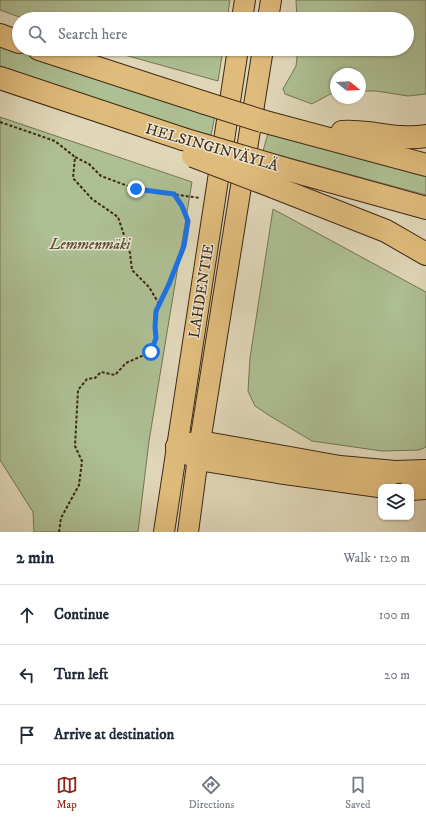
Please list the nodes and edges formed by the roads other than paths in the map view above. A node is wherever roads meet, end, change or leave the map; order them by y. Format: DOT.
graph roads {
  1 [pos="245,0"];
  2 [pos="271,0"];
  3 [pos="243,12"];
  4 [pos="269,12"];
  5 [pos="0,35"];
  6 [pos="12,39"];
  7 [pos="61,56"];
  8 [pos="237,56"];
  9 [pos="262,56"];
  10 [pos="0,78"];
  11 [pos="312,134"];
  12 [pos="426,136"];
  13 [pos="426,165"];
  14 [pos="278,177"];
  15 [pos="426,208"];
  16 [pos="426,254"];
  17 [pos="177,447"];
  18 [pos="199,450"];
  19 [pos="426,471"];
  20 [pos="378,486"];
  21 [pos="426,488"];
  22 [pos="414,489"];
  23 [pos="164,532"];
  24 [pos="188,532"];
  1 -- 3 [label="main road"];
  2 -- 4 [label="main road"];
  5 -- 6 [label="highway"];
  7 -- 11 [label="highway, bridge"];
  8 -- 17 [label="main road, LAHDENTIE"];
  9 -- 18 [label="main road, LAHDENTIE"];
  10 -- 14 [label="highway, HELSINGINVÄYLÄ, bridge"];
  11 -- 12 [label="highway"];
  11 -- 13 [label="highway"];
  14 -- 15 [label="highway, HELSINGINVÄYLÄ"];
  14 -- 16 [label="highway"];
  17 -- 18 [label="highway"];
  17 -- 23 [label="main road, LAHDENTIE"];
  18 -- 19 [label="highway"];
  18 -- 20 [label="highway"];
  18 -- 24 [label="main road, LAHDENTIE"];
  21 -- 22 [label="highway"];
}
